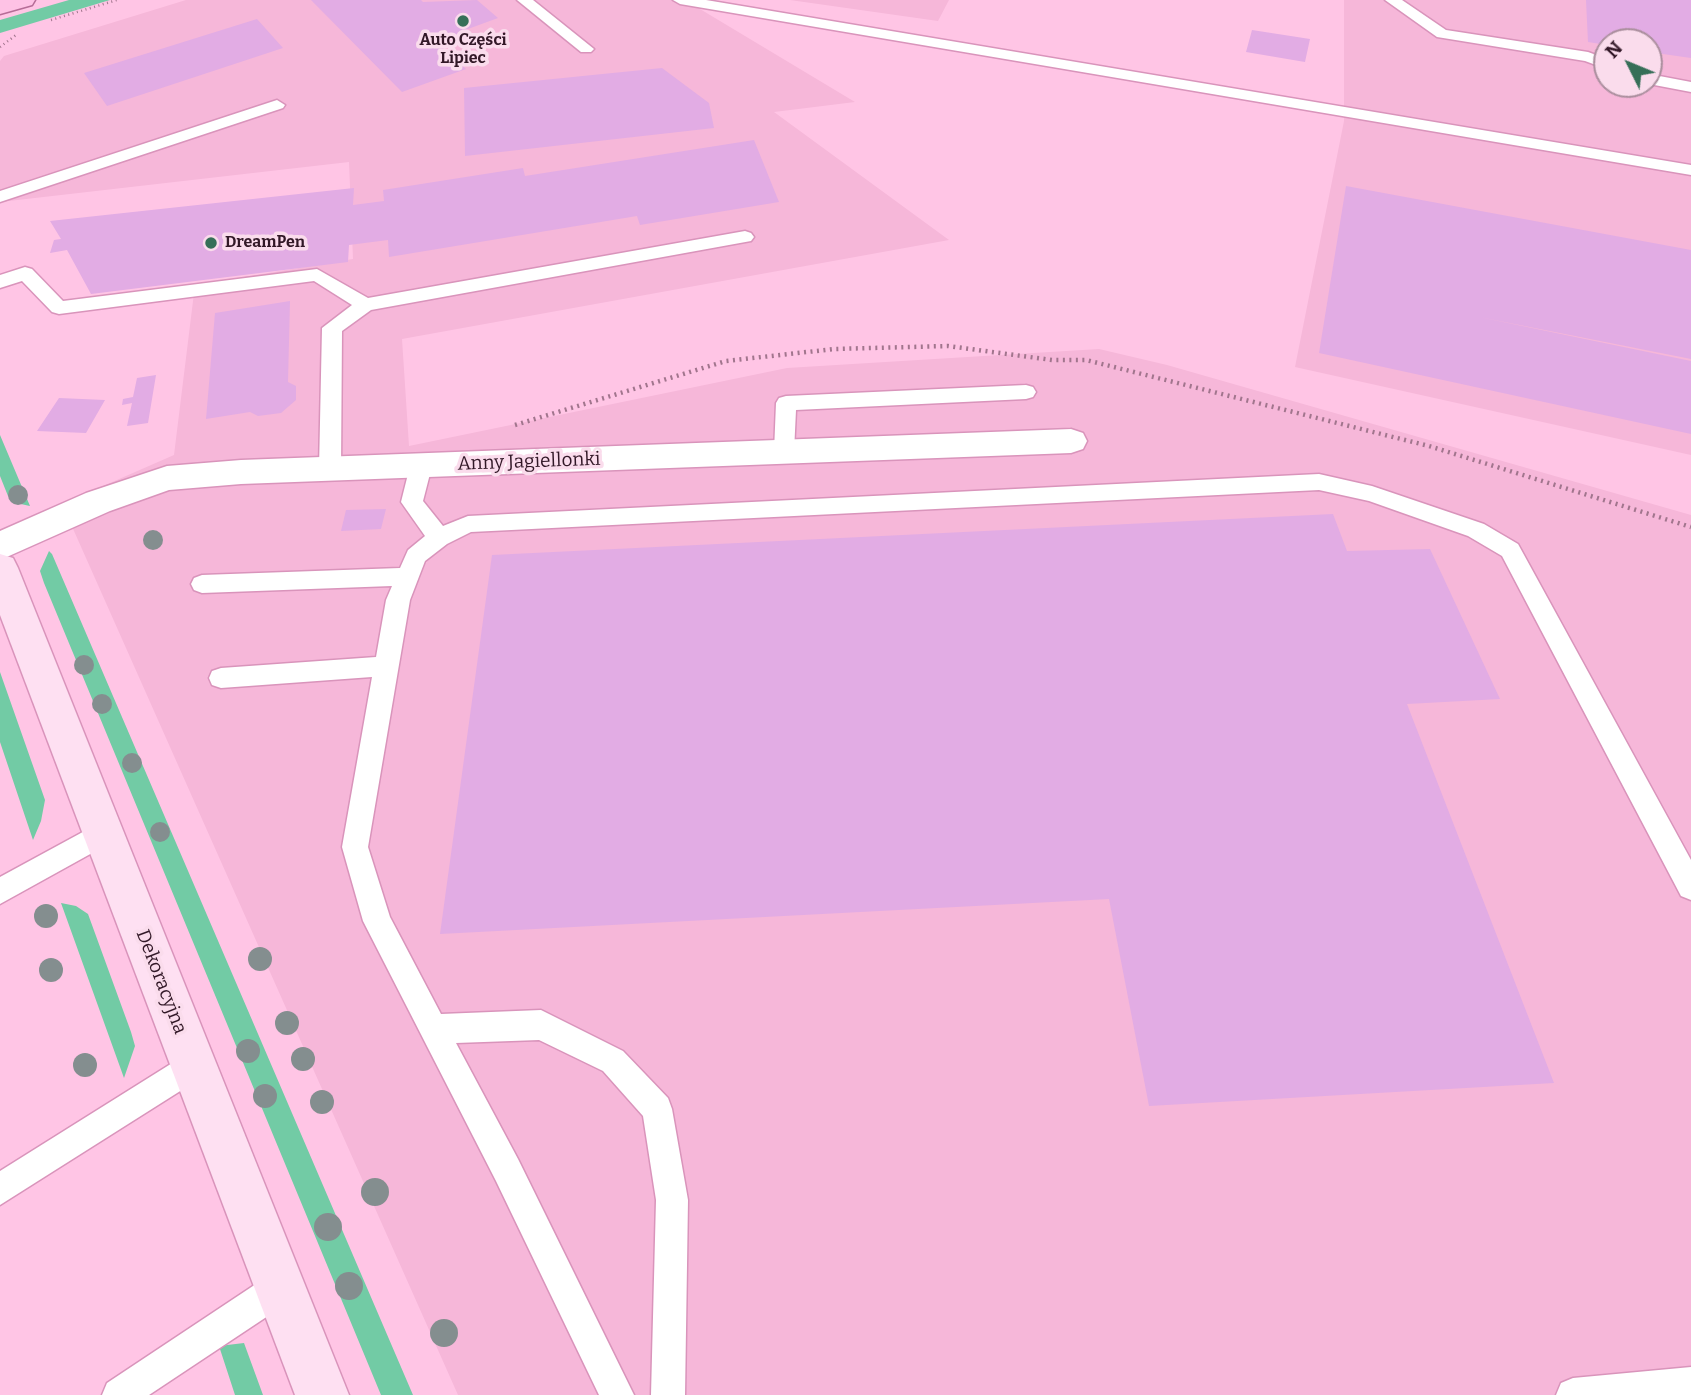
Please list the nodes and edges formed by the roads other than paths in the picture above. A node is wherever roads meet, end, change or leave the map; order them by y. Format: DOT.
graph roads {
  1 [pos="24,0"];
  2 [pos="524,0"];
  3 [pos="680,0"];
  4 [pos="1392,0"];
  5 [pos="0,7"];
  6 [pos="586,49"];
  7 [pos="1593,59"];
  8 [pos="1663,82"];
  9 [pos="1691,87"];
  10 [pos="277,104"];
  11 [pos="1691,170"];
  12 [pos="0,197"];
  13 [pos="745,237"];
  14 [pos="0,282"];
  15 [pos="365,305"];
  16 [pos="1026,392"];
  17 [pos="1072,441"];
  18 [pos="784,452"];
  19 [pos="421,466"];
  20 [pos="330,468"];
  21 [pos="439,538"];
  22 [pos="0,546"];
  23 [pos="408,578"];
  24 [pos="202,584"];
  25 [pos="5,596"];
  26 [pos="387,666"];
  27 [pos="221,678"];
  28 [pos="103,833"];
  29 [pos="1691,887"];
  30 [pos="0,891"];
  31 [pos="433,1029"];
  32 [pos="193,1065"];
  33 [pos="0,1189"];
  34 [pos="280,1288"];
  35 [pos="1691,1384"];
  36 [pos="118,1395"];
  37 [pos="322,1395"];
  38 [pos="617,1395"];
  39 [pos="668,1395"];
  40 [pos="1573,1395"];
  1 -- 5 [label="main road"];
  2 -- 6 [label="lane"];
  3 -- 11 [label="lane"];
  4 -- 7 [label="lane"];
  8 -- 9 [label="lane"];
  10 -- 12 [label="lane"];
  13 -- 15 [label="lane"];
  14 -- 15 [label="lane"];
  15 -- 20 [label="lane"];
  16 -- 18 [label="lane"];
  17 -- 18 [label="street, Anny Jagiellonki"];
  18 -- 19 [label="street, Anny Jagiellonki"];
  19 -- 20 [label="street, Anny Jagiellonki"];
  19 -- 21 [label="lane"];
  20 -- 22 [label="street, Anny Jagiellonki"];
  21 -- 23 [label="lane"];
  21 -- 29 [label="lane"];
  23 -- 24 [label="lane"];
  23 -- 26 [label="lane"];
  25 -- 28 [label="street, Dekoracyjna"];
  26 -- 27 [label="lane"];
  26 -- 31 [label="lane"];
  28 -- 30 [label="lane"];
  28 -- 32 [label="street, Dekoracyjna"];
  31 -- 38 [label="lane"];
  31 -- 39 [label="lane"];
  32 -- 33 [label="lane"];
  32 -- 34 [label="street, Dekoracyjna"];
  34 -- 36 [label="lane"];
  34 -- 37 [label="street, Dekoracyjna"];
  35 -- 40 [label="lane"];
}
